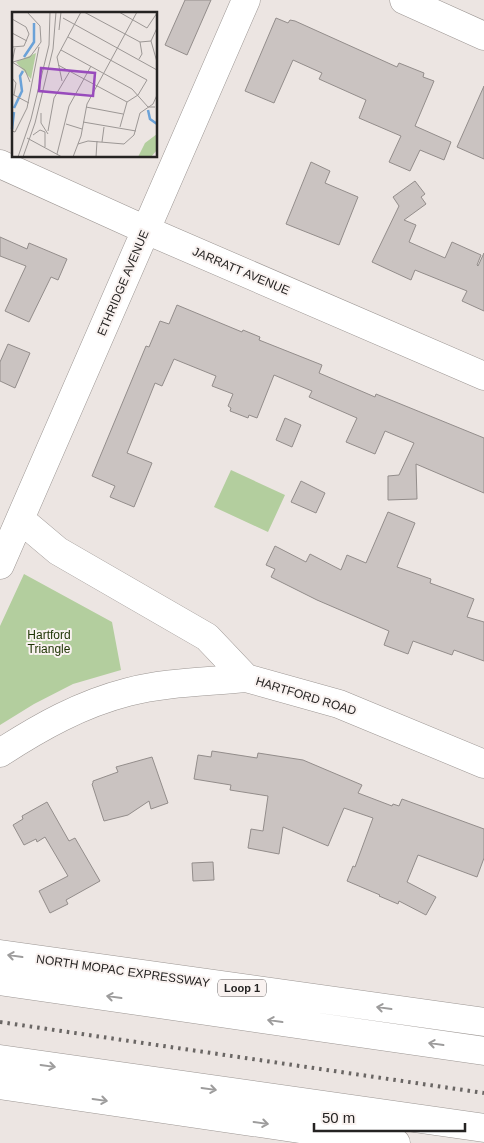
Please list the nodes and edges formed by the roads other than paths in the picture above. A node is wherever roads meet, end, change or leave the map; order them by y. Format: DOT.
graph roads {
  1 [pos="246,0"];
  2 [pos="404,0"];
  3 [pos="484,36"];
  4 [pos="0,164"];
  5 [pos="146,230"];
  6 [pos="484,376"];
  7 [pos="20,519"];
  8 [pos="0,565"];
  9 [pos="246,678"];
  10 [pos="0,753"];
  11 [pos="484,764"];
  12 [pos="0,954"];
  13 [pos="0,981"];
  14 [pos="484,1022"];
  15 [pos="484,1051"];
  16 [pos="0,1059"];
  17 [pos="0,1085"];
  18 [pos="484,1128"];
  19 [pos="396,1143"];
  1 -- 5 [label="main road, ETHRIDGE AVENUE"];
  2 -- 3 [label="main road"];
  4 -- 5 [label="main road, JARRATT AVENUE"];
  5 -- 6 [label="main road, JARRATT AVENUE"];
  5 -- 7 [label="main road, ETHRIDGE AVENUE"];
  7 -- 8 [label="main road, ETHRIDGE AVENUE"];
  7 -- 9 [label="main road, HARTFORD ROAD"];
  9 -- 10 [label="main road"];
  9 -- 11 [label="main road, HARTFORD ROAD"];
  14 -- 12 [label="main road, NORTH MOPAC EXPRESSWAY / Loop 1, one-way"];
  15 -- 13 [label="main road, one-way"];
  16 -- 18 [label="main road, one-way"];
  17 -- 19 [label="main road, one-way"];
}
